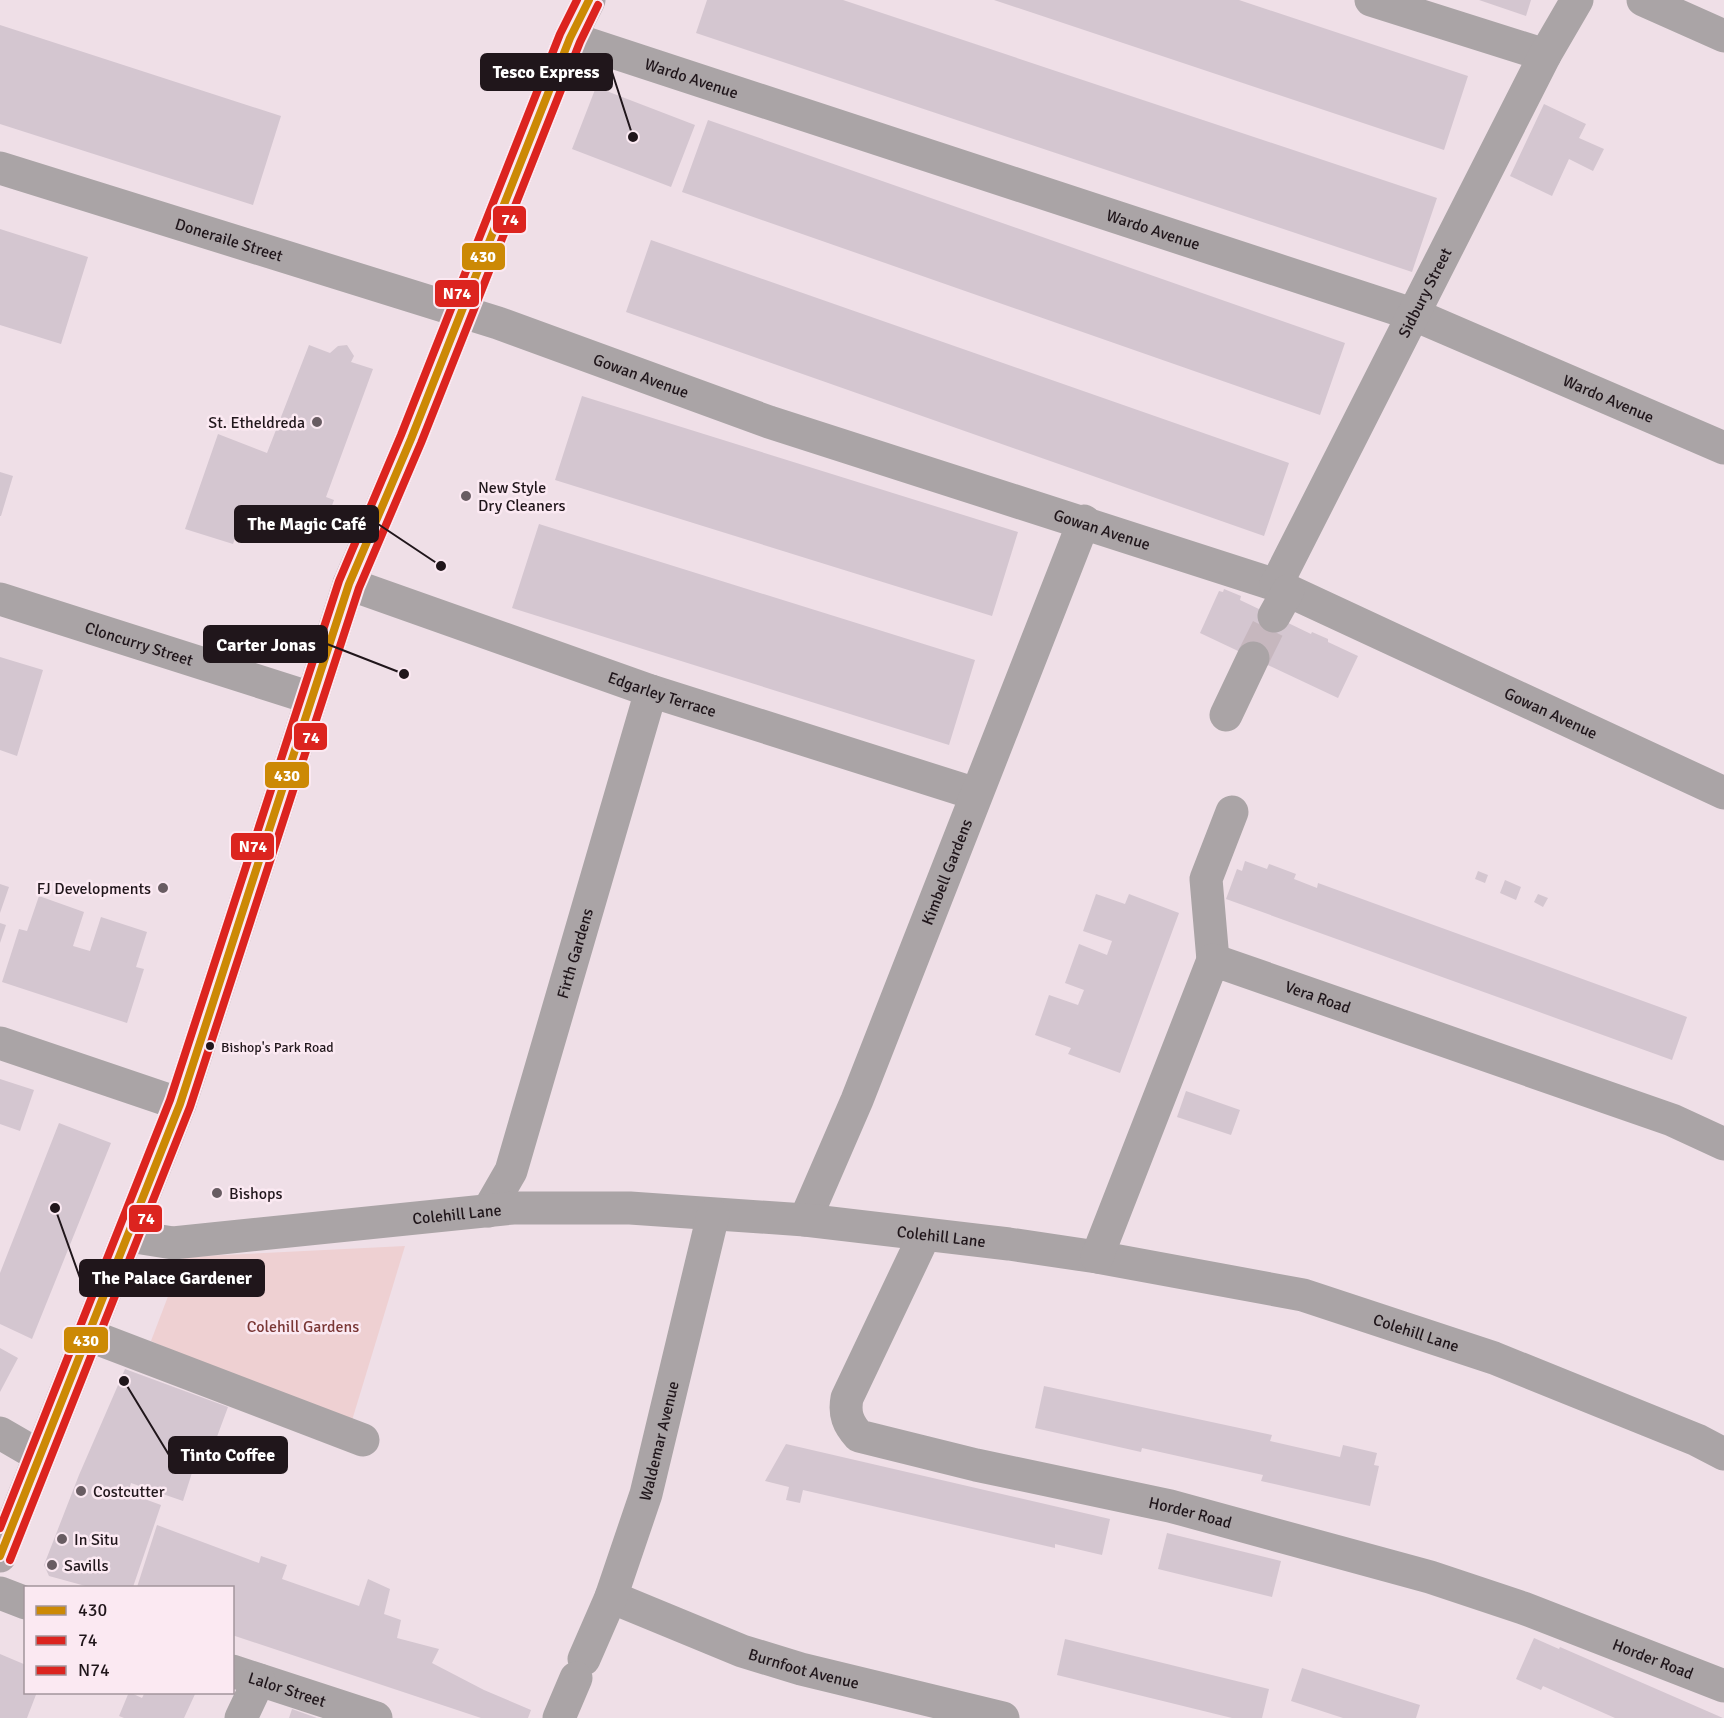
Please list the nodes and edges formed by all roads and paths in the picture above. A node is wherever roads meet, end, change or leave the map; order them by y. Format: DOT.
graph roads {
  1 [pos="589,0"];
  2 [pos="1371,0"];
  3 [pos="1577,0"];
  4 [pos="1643,0"];
  5 [pos="1724,36"];
  6 [pos="570,38"];
  7 [pos="1545,55"];
  8 [pos="0,168"];
  9 [pos="460,312"];
  10 [pos="1415,315"];
  11 [pos="1724,448"];
  12 [pos="1084,521"];
  13 [pos="349,585"];
  14 [pos="1279,597"];
  15 [pos="0,599"];
  16 [pos="1253,658"];
  17 [pos="651,691"];
  18 [pos="311,698"];
  19 [pos="1226,715"];
  20 [pos="1724,793"];
  21 [pos="976,794"];
  22 [pos="1232,812"];
  23 [pos="1213,960"];
  24 [pos="0,1043"];
  25 [pos="180,1104"];
  26 [pos="1724,1144"];
  27 [pos="488,1211"];
  28 [pos="713,1215"];
  29 [pos="805,1220"];
  30 [pos="129,1236"];
  31 [pos="924,1236"];
  32 [pos="1097,1257"];
  33 [pos="88,1335"];
  34 [pos="0,1433"];
  35 [pos="363,1440"];
  36 [pos="1724,1454"];
  37 [pos="39,1455"];
  38 [pos="0,1556"];
  39 [pos="0,1593"];
  40 [pos="611,1597"];
  41 [pos="24,1602"];
  42 [pos="246,1676"];
  43 [pos="1724,1686"];
  44 [pos="241,1718"];
  45 [pos="375,1718"];
  46 [pos="559,1718"];
  47 [pos="1003,1718"];
  1 -- 6 [label="main road"];
  2 -- 7 [label="street"];
  3 -- 7 [label="street, Sidbury Street"];
  4 -- 5 [label="street"];
  6 -- 9 [label="main road"];
  6 -- 10 [label="street, Wardo Avenue"];
  7 -- 10 [label="street, Sidbury Street"];
  8 -- 9 [label="street, Doneraile Street"];
  9 -- 12 [label="street, Gowan Avenue"];
  9 -- 13 [label="main road"];
  10 -- 11 [label="street, Wardo Avenue"];
  10 -- 14 [label="street, Sidbury Street"];
  12 -- 14 [label="street, Gowan Avenue"];
  12 -- 21 [label="street, Kimbell Gardens"];
  13 -- 17 [label="street, Edgarley Terrace"];
  13 -- 18 [label="main road"];
  14 -- 20 [label="street, Gowan Avenue"];
  15 -- 18 [label="street, Cloncurry Street"];
  16 -- 19 [label="street"];
  17 -- 21 [label="street, Edgarley Terrace"];
  17 -- 27 [label="street, Firth Gardens"];
  18 -- 25 [label="main road"];
  21 -- 29 [label="street, Kimbell Gardens"];
  22 -- 23 [label="street"];
  23 -- 26 [label="street, Vera Road"];
  23 -- 32 [label="street"];
  24 -- 25 [label="street"];
  25 -- 30 [label="main road"];
  27 -- 28 [label="street, Colehill Lane"];
  27 -- 30 [label="street, Colehill Lane"];
  28 -- 29 [label="street, Colehill Lane"];
  28 -- 40 [label="street, Waldemar Avenue"];
  29 -- 31 [label="street, Colehill Lane"];
  30 -- 33 [label="main road"];
  31 -- 32 [label="street, Colehill Lane"];
  31 -- 43 [label="street, Horder Road"];
  32 -- 36 [label="street, Colehill Lane"];
  33 -- 35 [label="street"];
  33 -- 37 [label="main road"];
  34 -- 37 [label="street"];
  37 -- 38 [label="main road"];
  39 -- 41 [label="street"];
  40 -- 46 [label="street, Waldemar Avenue"];
  40 -- 47 [label="street, Burnfoot Avenue"];
  42 -- 44 [label="street"];
  42 -- 45 [label="street, Lalor Street"];
}
